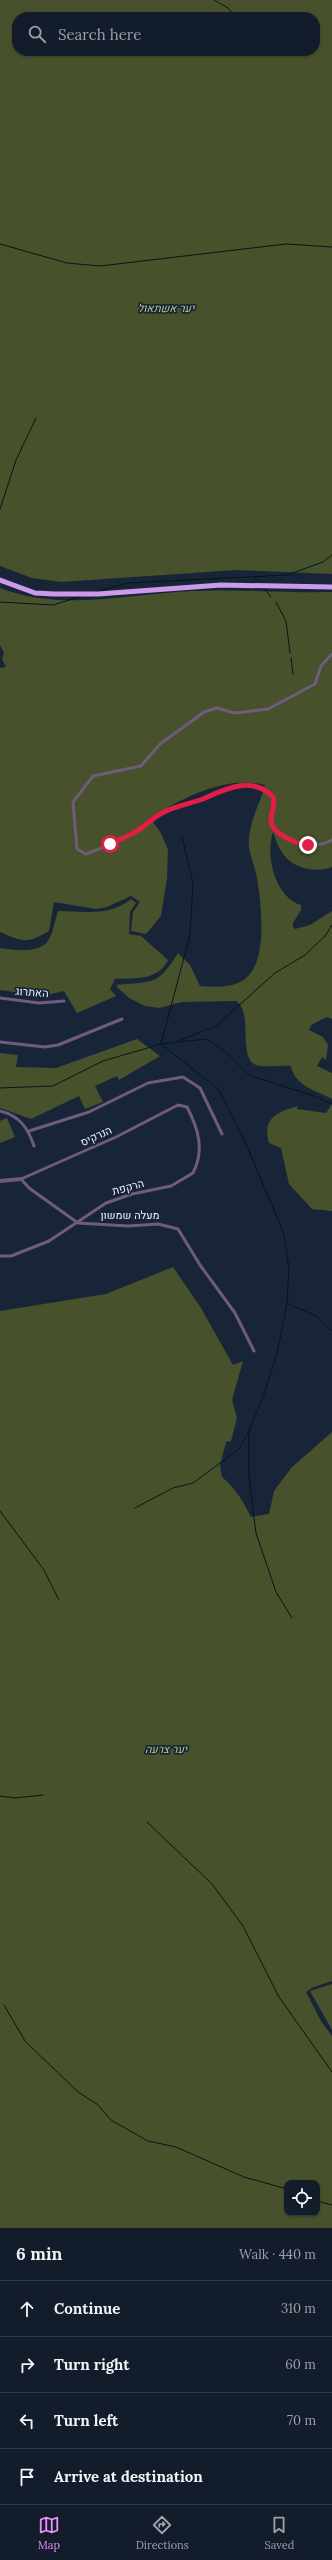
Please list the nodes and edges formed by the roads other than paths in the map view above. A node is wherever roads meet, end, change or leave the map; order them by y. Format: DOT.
graph roads {
  1 [pos="0,580"];
  2 [pos="332,587"];
  3 [pos="332,654"];
  4 [pos="332,840"];
  5 [pos="0,998"];
  6 [pos="64,1001"];
  7 [pos="122,1019"];
  8 [pos="0,1042"];
  9 [pos="178,1105"];
  10 [pos="0,1111"];
  11 [pos="29,1131"];
  12 [pos="222,1134"];
  13 [pos="34,1146"];
  14 [pos="21,1179"];
  15 [pos="1,1182"];
  16 [pos="78,1223"];
  17 [pos="0,1256"];
  18 [pos="254,1351"];
  1 -- 2 [label="highway"];
  3 -- 4 [label="street"];
  5 -- 6 [label="street, האתרוג"];
  7 -- 8 [label="street"];
  9 -- 14 [label="street, הנרקיס"];
  9 -- 16 [label="street, הרקפת"];
  10 -- 11 [label="street"];
  11 -- 12 [label="street"];
  11 -- 13 [label="street"];
  14 -- 15 [label="street"];
  14 -- 16 [label="street"];
  16 -- 17 [label="street, הרקפת"];
  16 -- 18 [label="street, מעלה שמשון"];
}
